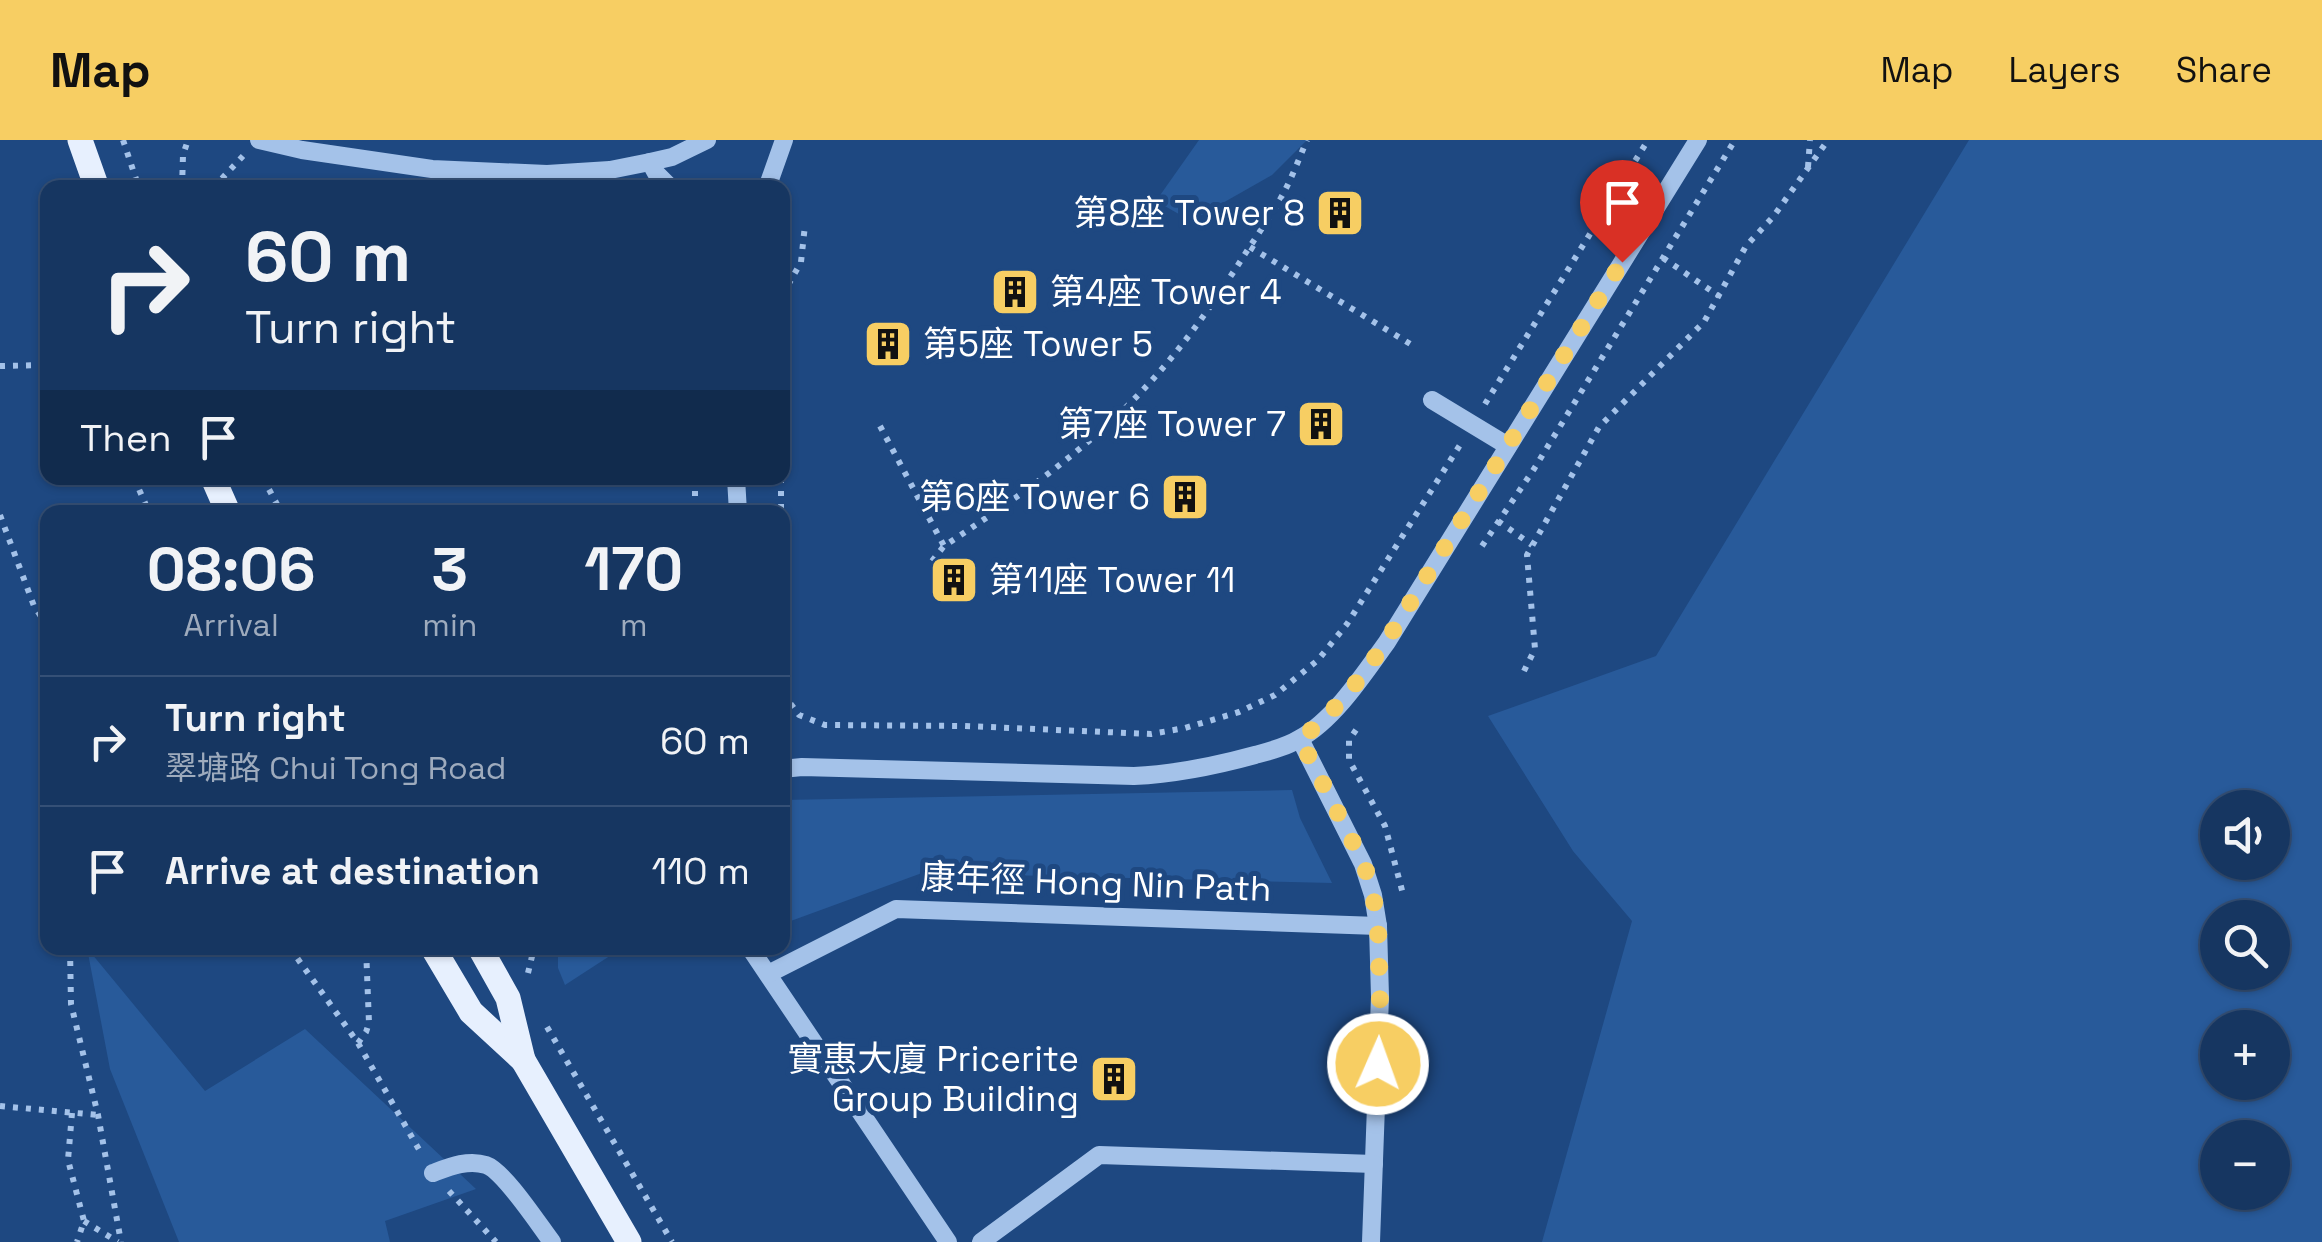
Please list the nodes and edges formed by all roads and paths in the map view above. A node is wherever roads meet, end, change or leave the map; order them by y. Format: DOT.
graph roads {
  1 [pos="80,140"];
  2 [pos="123,140"];
  3 [pos="188,140"];
  4 [pos="707,140"];
  5 [pos="784,140"];
  6 [pos="1307,140"];
  7 [pos="1648,140"];
  8 [pos="1698,140"];
  9 [pos="1810,140"];
  10 [pos="1828,140"];
  11 [pos="253,146"];
  12 [pos="650,162"];
  13 [pos="1808,168"];
  14 [pos="95,180"];
  15 [pos="136,180"];
  16 [pos="182,180"];
  17 [pos="221,180"];
  18 [pos="662,180"];
  19 [pos="770,180"];
  20 [pos="805,224"];
  21 [pos="1250,247"];
  22 [pos="1663,258"];
  23 [pos="790,282"];
  24 [pos="1719,296"];
  25 [pos="1412,345"];
  26 [pos="40,365"];
  27 [pos="0,366"];
  28 [pos="1432,400"];
  29 [pos="1473,425"];
  30 [pos="880,426"];
  31 [pos="1508,446"];
  32 [pos="0,515"];
  33 [pos="1498,521"];
  34 [pos="1532,544"];
  35 [pos="944,546"];
  36 [pos="932,561"];
  37 [pos="40,615"];
  38 [pos="1524,671"];
  39 [pos="790,703"];
  40 [pos="1300,739"];
  41 [pos="790,768"];
  42 [pos="1378,926"];
  43 [pos="70,955"];
  44 [pos="295,955"];
  45 [pos="366,955"];
  46 [pos="444,955"];
  47 [pos="484,955"];
  48 [pos="532,955"];
  49 [pos="755,955"];
  50 [pos="768,974"];
  51 [pos="532,989"];
  52 [pos="546,1024"];
  53 [pos="358,1043"];
  54 [pos="523,1060"];
  55 [pos="0,1106"];
  56 [pos="72,1112"];
  57 [pos="98,1114"];
  58 [pos="1374,1164"];
  59 [pos="433,1174"];
  60 [pos="84,1222"];
  61 [pos="77,1242"];
  62 [pos="120,1242"];
  63 [pos="496,1242"];
  64 [pos="552,1242"];
  65 [pos="628,1242"];
  66 [pos="672,1242"];
  67 [pos="948,1242"];
  68 [pos="981,1242"];
  69 [pos="1371,1242"];
  1 -- 14 [label="main road"];
  2 -- 15 [label="path"];
  3 -- 16 [label="path"];
  4 -- 12 [label="street"];
  5 -- 19 [label="street"];
  6 -- 21 [label="path"];
  7 -- 29 [label="path"];
  8 -- 31 [label="street"];
  9 -- 13 [label="path"];
  10 -- 13 [label="path"];
  11 -- 12 [label="street"];
  11 -- 17 [label="path"];
  12 -- 18 [label="street"];
  13 -- 24 [label="path"];
  20 -- 23 [label="path"];
  21 -- 25 [label="path"];
  21 -- 35 [label="path"];
  22 -- 24 [label="path"];
  24 -- 34 [label="path"];
  26 -- 27 [label="path"];
  28 -- 29 [label="street"];
  29 -- 31 [label="street"];
  29 -- 39 [label="path"];
  30 -- 35 [label="path"];
  31 -- 40 [label="street"];
  32 -- 37 [label="path"];
  33 -- 34 [label="path"];
  34 -- 38 [label="path"];
  35 -- 36 [label="path"];
  40 -- 41 [label="street"];
  40 -- 42 [label="street"];
  42 -- 50 [label="street, 康年徑 Hong Nin Path"];
  42 -- 58 [label="street"];
  43 -- 57 [label="path"];
  44 -- 53 [label="path"];
  45 -- 53 [label="path"];
  46 -- 54 [label="main road"];
  47 -- 54 [label="main road"];
  48 -- 51 [label="path"];
  49 -- 50 [label="street"];
  50 -- 67 [label="street"];
  52 -- 66 [label="path"];
  53 -- 59 [label="path"];
  54 -- 65 [label="main road"];
  55 -- 56 [label="path"];
  56 -- 57 [label="path"];
  56 -- 60 [label="path"];
  57 -- 62 [label="path"];
  58 -- 68 [label="street"];
  58 -- 69 [label="street"];
  59 -- 63 [label="path"];
  59 -- 64 [label="street"];
  60 -- 61 [label="path"];
  60 -- 62 [label="path"];
}
